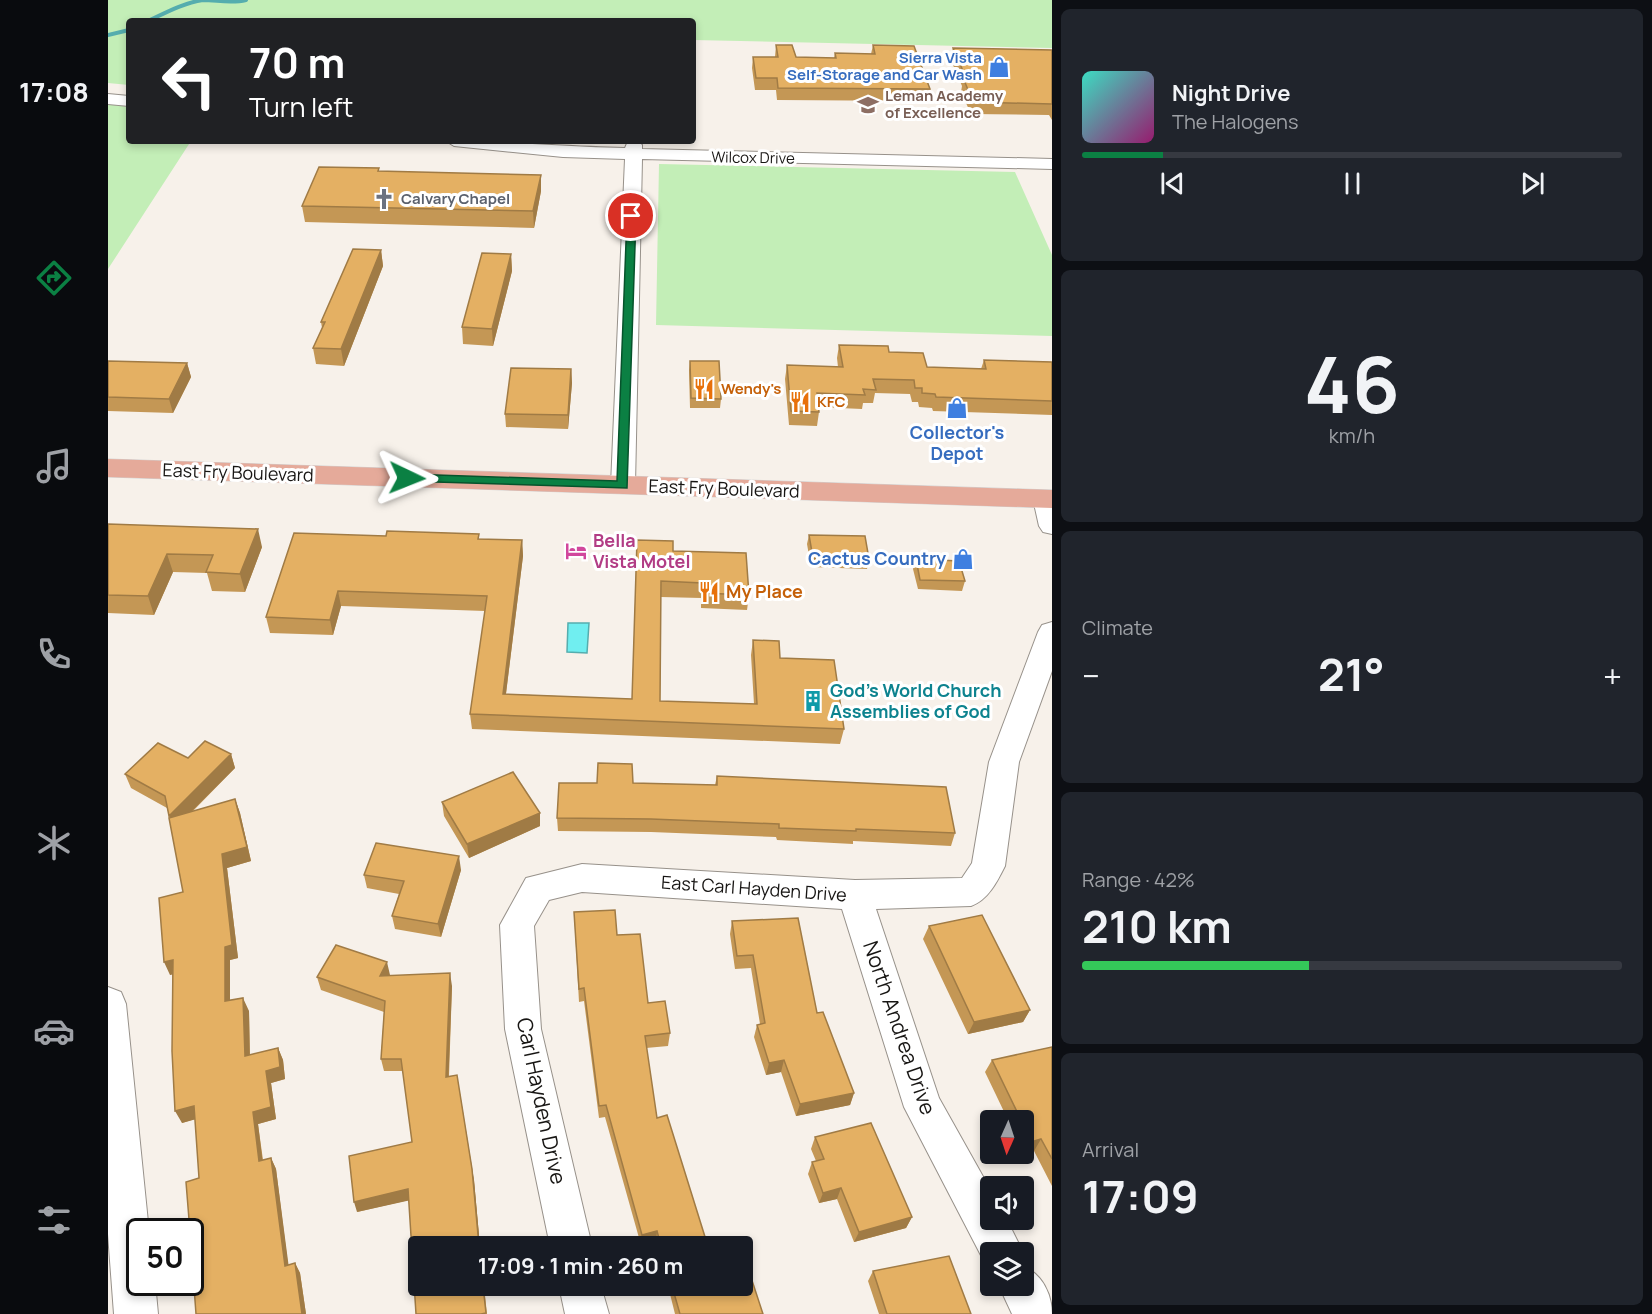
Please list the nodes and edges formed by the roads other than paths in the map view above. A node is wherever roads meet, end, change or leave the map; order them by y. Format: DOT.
graph roads {
  1 [pos="108,90"];
  2 [pos="126,92"];
  3 [pos="108,99"];
  4 [pos="126,101"];
  5 [pos="484,144"];
  6 [pos="585,144"];
  7 [pos="634,150"];
  8 [pos="1052,153"];
  9 [pos="1052,164"];
  10 [pos="108,468"];
  11 [pos="623,485"];
  12 [pos="1050,508"];
  13 [pos="1052,632"];
  14 [pos="538,888"];
  15 [pos="855,895"];
  16 [pos="108,1004"];
  17 [pos="570,1236"];
  18 [pos="997,1242"];
  19 [pos="582,1296"];
  20 [pos="1026,1296"];
  21 [pos="136,1314"];
  22 [pos="587,1314"];
  23 [pos="1036,1314"];
  1 -- 2 [label="street"];
  3 -- 4 [label="street"];
  5 -- 7 [label="street, Wilcox Drive"];
  6 -- 7 [label="street, Wilcox Drive"];
  7 -- 8 [label="street, Wilcox Drive"];
  7 -- 9 [label="street, Wilcox Drive"];
  7 -- 11 [label="street"];
  10 -- 11 [label="main road, East Fry Boulevard"];
  11 -- 12 [label="main road, East Fry Boulevard"];
  13 -- 15 [label="street, East Carl Hayden Drive"];
  14 -- 15 [label="street, East Carl Hayden Drive"];
  14 -- 17 [label="street, Carl Hayden Drive"];
  15 -- 18 [label="street, North Andrea Drive"];
  16 -- 21 [label="street"];
  19 -- 22 [label="street"];
  20 -- 23 [label="street"];
}
